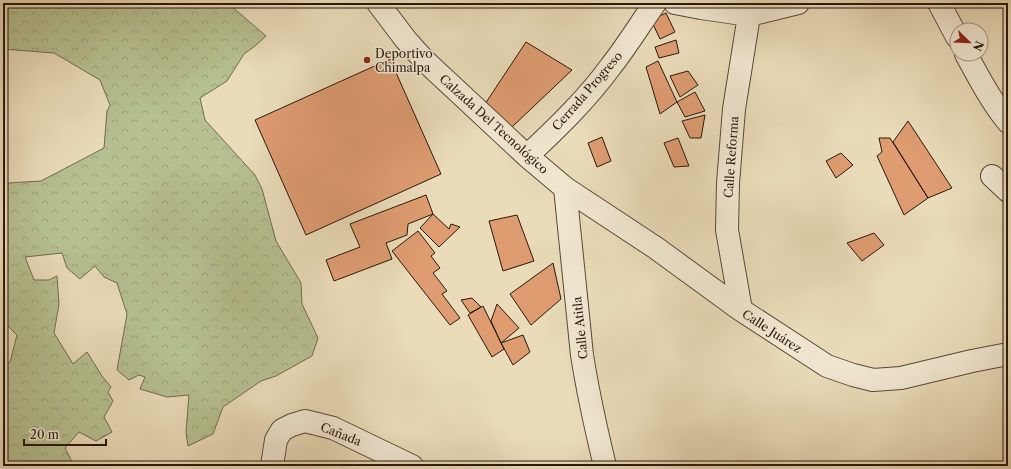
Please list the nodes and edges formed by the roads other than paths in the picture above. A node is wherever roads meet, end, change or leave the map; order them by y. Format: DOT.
graph roads {
  1 [pos="378,3"];
  2 [pos="655,3"];
  3 [pos="675,3"];
  4 [pos="798,3"];
  5 [pos="939,3"];
  6 [pos="750,9"];
  7 [pos="949,22"];
  8 [pos="970,62"];
  9 [pos="1008,122"];
  10 [pos="527,156"];
  11 [pos="992,176"];
  12 [pos="565,188"];
  13 [pos="1008,191"];
  14 [pos="741,310"];
  15 [pos="1008,354"];
  16 [pos="272,466"];
  17 [pos="412,466"];
  18 [pos="605,466"];
  1 -- 10 [label="street, Calzada Del Tecnológico"];
  2 -- 10 [label="street, Cerrada Progreso"];
  3 -- 6 [label="street"];
  4 -- 6 [label="street"];
  5 -- 7 [label="street"];
  6 -- 14 [label="street, Calle Reforma"];
  8 -- 9 [label="street"];
  10 -- 12 [label="street, Calzada Del Tecnológico"];
  11 -- 13 [label="street"];
  12 -- 14 [label="street, Calle Juárez"];
  12 -- 18 [label="street, Calle Atitla"];
  14 -- 15 [label="street, Calle Juárez"];
  16 -- 17 [label="street, Cañada"];
}
